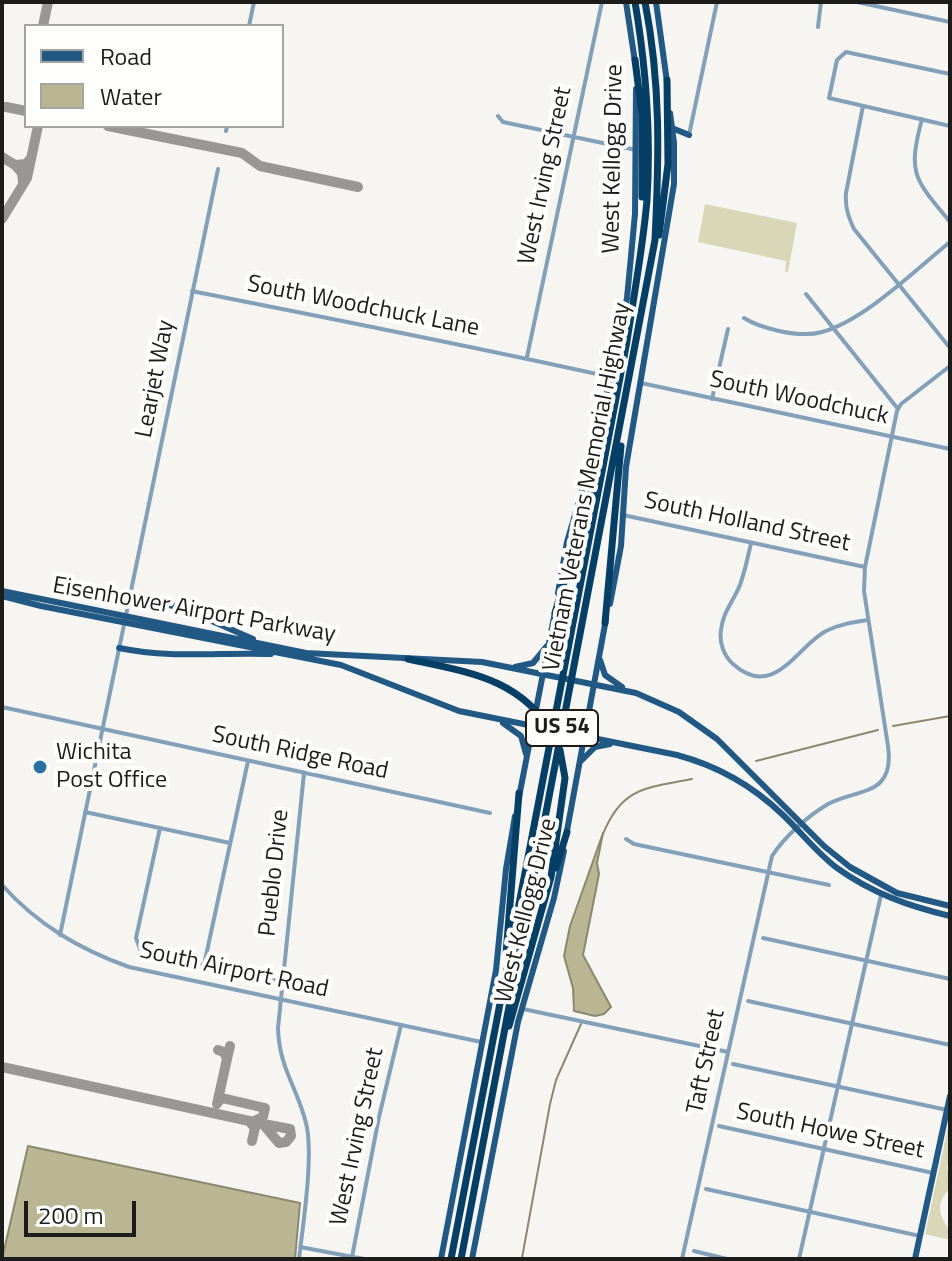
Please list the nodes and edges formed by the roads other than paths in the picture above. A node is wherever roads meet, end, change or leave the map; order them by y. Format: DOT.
graph roads {
  1 [pos="254,2"];
  2 [pos="602,2"];
  3 [pos="628,2"];
  4 [pos="645,2"];
  5 [pos="656,2"];
  6 [pos="717,2"];
  7 [pos="821,2"];
  8 [pos="857,2"];
  9 [pos="950,22"];
  10 [pos="249,24"];
  11 [pos="818,27"];
  12 [pos="635,60"];
  13 [pos="950,74"];
  14 [pos="667,80"];
  15 [pos="863,106"];
  16 [pos="498,116"];
  17 [pos="922,119"];
  18 [pos="950,126"];
  19 [pos="672,128"];
  20 [pos="689,135"];
  21 [pos="573,137"];
  22 [pos="674,143"];
  23 [pos="636,150"];
  24 [pos="218,169"];
  25 [pos="950,222"];
  26 [pos="950,242"];
  27 [pos="638,269"];
  28 [pos="648,280"];
  29 [pos="899,283"];
  30 [pos="192,291"];
  31 [pos="806,294"];
  32 [pos="744,318"];
  33 [pos="834,328"];
  34 [pos="728,329"];
  35 [pos="950,348"];
  36 [pos="527,357"];
  37 [pos="950,366"];
  38 [pos="610,377"];
  39 [pos="641,383"];
  40 [pos="627,386"];
  41 [pos="712,399"];
  42 [pos="898,409"];
  43 [pos="611,426"];
  44 [pos="891,436"];
  45 [pos="950,449"];
  46 [pos="623,515"];
  47 [pos="751,543"];
  48 [pos="865,567"];
  49 [pos="2,593"];
  50 [pos="130,596"];
  51 [pos="555,613"];
  52 [pos="868,620"];
  53 [pos="144,623"];
  54 [pos="605,623"];
  55 [pos="549,643"];
  56 [pos="267,645"];
  57 [pos="119,648"];
  58 [pos="599,653"];
  59 [pos="286,655"];
  60 [pos="408,659"];
  61 [pos="505,667"];
  62 [pos="546,675"];
  63 [pos="590,684"];
  64 [pos="636,693"];
  65 [pos="2,707"];
  66 [pos="481,716"];
  67 [pos="536,726"];
  68 [pos="102,730"];
  69 [pos="581,736"];
  70 [pos="635,746"];
  71 [pos="527,759"];
  72 [pos="248,761"];
  73 [pos="577,769"];
  74 [pos="304,773"];
  75 [pos="519,793"];
  76 [pos="85,812"];
  77 [pos="490,813"];
  78 [pos="800,827"];
  79 [pos="160,828"];
  80 [pos="567,832"];
  81 [pos="626,839"];
  82 [pos="230,843"];
  83 [pos="768,872"];
  84 [pos="2,885"];
  85 [pos="829,885"];
  86 [pos="883,891"];
  87 [pos="544,905"];
  88 [pos="950,906"];
  89 [pos="950,916"];
  90 [pos="60,935"];
  91 [pos="763,938"];
  92 [pos="865,960"];
  93 [pos="204,965"];
  94 [pos="950,979"];
  95 [pos="282,982"];
  96 [pos="504,982"];
  97 [pos="326,991"];
  98 [pos="281,1000"];
  99 [pos="748,1001"];
  100 [pos="522,1009"];
  101 [pos="851,1024"];
  102 [pos="401,1025"];
  103 [pos="482,1042"];
  104 [pos="950,1045"];
  105 [pos="728,1052"];
  106 [pos="733,1064"];
  107 [pos="496,1071"];
  108 [pos="837,1086"];
  109 [pos="950,1096"];
  110 [pos="947,1110"];
  111 [pos="719,1126"];
  112 [pos="823,1149"];
  113 [pos="933,1173"];
  114 [pos="706,1189"];
  115 [pos="809,1211"];
  116 [pos="920,1236"];
  117 [pos="444,1240"];
  118 [pos="300,1247"];
  119 [pos="694,1251"];
  120 [pos="352,1257"];
  121 [pos="440,1257"];
  122 [pos="472,1257"];
  123 [pos="299,1259"];
  124 [pos="364,1259"];
  125 [pos="452,1259"];
  126 [pos="461,1259"];
  127 [pos="682,1259"];
  128 [pos="727,1259"];
  129 [pos="799,1259"];
  130 [pos="915,1259"];
  1 -- 10 [label="street"];
  2 -- 21 [label="street, West Irving Street"];
  3 -- 12 [label="main road, West Kellogg Drive"];
  3 -- 27 [label="highway, Vietnam Veterans Memorial Highway / US 54"];
  4 -- 28 [label="highway, Vietnam Veterans Memorial Highway / US 54"];
  5 -- 14 [label="main road, West Kellogg Drive"];
  6 -- 20 [label="street"];
  7 -- 11 [label="street"];
  8 -- 9 [label="street"];
  12 -- 23 [label="main road, West Kellogg Drive"];
  12 -- 27 [label="highway"];
  13 -- 15 [label="street"];
  14 -- 19 [label="main road, West Kellogg Drive"];
  14 -- 28 [label="highway"];
  15 -- 17 [label="street"];
  15 -- 29 [label="street"];
  16 -- 21 [label="street"];
  17 -- 18 [label="street"];
  17 -- 25 [label="street"];
  19 -- 20 [label="main road"];
  19 -- 22 [label="main road, West Kellogg Drive"];
  20 -- 22 [label="main road"];
  21 -- 23 [label="street"];
  21 -- 36 [label="street, West Irving Street"];
  22 -- 39 [label="main road, West Kellogg Drive"];
  23 -- 38 [label="main road, West Kellogg Drive"];
  24 -- 30 [label="street, Learjet Way"];
  26 -- 29 [label="street"];
  27 -- 43 [label="highway, Vietnam Veterans Memorial Highway / US 54"];
  28 -- 40 [label="highway, Vietnam Veterans Memorial Highway / US 54"];
  29 -- 33 [label="street"];
  29 -- 35 [label="street"];
  30 -- 36 [label="street, South Woodchuck Lane"];
  30 -- 50 [label="street, Learjet Way"];
  31 -- 33 [label="street"];
  32 -- 33 [label="street"];
  33 -- 42 [label="street"];
  34 -- 41 [label="street"];
  36 -- 38 [label="street"];
  37 -- 42 [label="street"];
  38 -- 51 [label="main road, West Kellogg Drive"];
  39 -- 41 [label="street, South Woodchuck"];
  39 -- 46 [label="main road, West Kellogg Drive"];
  40 -- 54 [label="highway"];
  40 -- 107 [label="highway, Vietnam Veterans Memorial Highway / US 54"];
  41 -- 44 [label="street, South Woodchuck"];
  42 -- 44 [label="street"];
  43 -- 51 [label="highway"];
  43 -- 96 [label="highway, Vietnam Veterans Memorial Highway / US 54"];
  44 -- 45 [label="street, South Woodchuck"];
  44 -- 48 [label="street"];
  46 -- 47 [label="street, South Holland Street"];
  46 -- 54 [label="main road, West Kellogg Drive"];
  47 -- 48 [label="street, South Holland Street"];
  47 -- 52 [label="street"];
  48 -- 52 [label="street"];
  49 -- 53 [label="main road, Eisenhower Airport Parkway"];
  50 -- 56 [label="main road"];
  50 -- 57 [label="street, Learjet Way"];
  51 -- 55 [label="main road, West Kellogg Drive"];
  52 -- 78 [label="street, Taft Street"];
  53 -- 56 [label="main road, Eisenhower Airport Parkway"];
  53 -- 59 [label="main road, Eisenhower Airport Parkway"];
  54 -- 58 [label="main road, West Kellogg Drive"];
  55 -- 61 [label="main road"];
  55 -- 62 [label="main road, West Kellogg Drive"];
  56 -- 60 [label="main road, Eisenhower Airport Parkway"];
  57 -- 59 [label="main road"];
  57 -- 68 [label="street, Learjet Way"];
  58 -- 63 [label="main road, West Kellogg Drive"];
  58 -- 64 [label="main road"];
  59 -- 66 [label="main road, Eisenhower Airport Parkway"];
  60 -- 61 [label="main road, Eisenhower Airport Parkway"];
  60 -- 87 [label="highway"];
  61 -- 62 [label="main road, Eisenhower Airport Parkway"];
  62 -- 63 [label="main road, Eisenhower Airport Parkway"];
  62 -- 67 [label="main road, West Kellogg Drive"];
  63 -- 64 [label="main road, Eisenhower Airport Parkway"];
  63 -- 69 [label="main road, West Kellogg Drive"];
  64 -- 78 [label="main road, Eisenhower Airport Parkway"];
  65 -- 68 [label="street, South Ridge Road"];
  66 -- 67 [label="main road, Eisenhower Airport Parkway"];
  66 -- 71 [label="main road"];
  67 -- 69 [label="main road, Eisenhower Airport Parkway"];
  67 -- 71 [label="main road, West Kellogg Drive"];
  68 -- 72 [label="street, South Ridge Road"];
  68 -- 76 [label="street, Learjet Way"];
  69 -- 70 [label="main road, Eisenhower Airport Parkway"];
  69 -- 73 [label="main road, West Kellogg Drive"];
  70 -- 73 [label="main road"];
  70 -- 78 [label="main road, Eisenhower Airport Parkway"];
  71 -- 75 [label="main road, West Kellogg Drive"];
  72 -- 74 [label="street, South Ridge Road"];
  72 -- 82 [label="street"];
  73 -- 80 [label="main road, West Kellogg Drive"];
  74 -- 77 [label="street, South Ridge Road"];
  74 -- 95 [label="street, Pueblo Drive"];
  75 -- 96 [label="highway"];
  75 -- 103 [label="main road, West Kellogg Drive"];
  76 -- 79 [label="street"];
  76 -- 90 [label="street, Learjet Way"];
  78 -- 83 [label="street, Taft Street"];
  78 -- 86 [label="main road, Eisenhower Airport Parkway"];
  79 -- 82 [label="street"];
  79 -- 93 [label="street"];
  80 -- 87 [label="highway"];
  80 -- 100 [label="main road, West Kellogg Drive"];
  81 -- 83 [label="street"];
  82 -- 93 [label="street"];
  83 -- 85 [label="street"];
  83 -- 105 [label="street, Taft Street"];
  84 -- 90 [label="street, South Airport Road"];
  86 -- 88 [label="main road"];
  86 -- 89 [label="main road"];
  86 -- 92 [label="street"];
  87 -- 107 [label="highway"];
  90 -- 98 [label="street, South Airport Road"];
  91 -- 92 [label="street"];
  92 -- 94 [label="street"];
  92 -- 101 [label="street"];
  93 -- 95 [label="street"];
  95 -- 97 [label="street"];
  95 -- 98 [label="street, Pueblo Drive"];
  96 -- 125 [label="highway, Vietnam Veterans Memorial Highway / US 54"];
  98 -- 102 [label="street, South Airport Road"];
  98 -- 118 [label="street, Pueblo Drive"];
  99 -- 101 [label="street"];
  100 -- 105 [label="street"];
  100 -- 122 [label="main road, West Kellogg Drive"];
  101 -- 104 [label="street"];
  101 -- 108 [label="street"];
  102 -- 103 [label="street, South Airport Road"];
  102 -- 120 [label="street, West Irving Street"];
  103 -- 117 [label="main road, West Kellogg Drive"];
  105 -- 127 [label="street, Taft Street"];
  106 -- 108 [label="street"];
  107 -- 126 [label="highway, Vietnam Veterans Memorial Highway / US 54"];
  108 -- 110 [label="street"];
  108 -- 112 [label="street"];
  109 -- 110 [label="main road"];
  110 -- 113 [label="main road"];
  111 -- 112 [label="street, South Howe Street"];
  112 -- 113 [label="street, South Howe Street"];
  112 -- 115 [label="street"];
  113 -- 116 [label="main road"];
  114 -- 115 [label="street"];
  115 -- 116 [label="street"];
  115 -- 129 [label="street"];
  116 -- 130 [label="main road"];
  117 -- 121 [label="main road, West Kellogg Drive"];
  117 -- 125 [label="main road"];
  118 -- 120 [label="street"];
  118 -- 123 [label="street, Pueblo Drive"];
  119 -- 128 [label="street"];
  120 -- 124 [label="street"];
}
